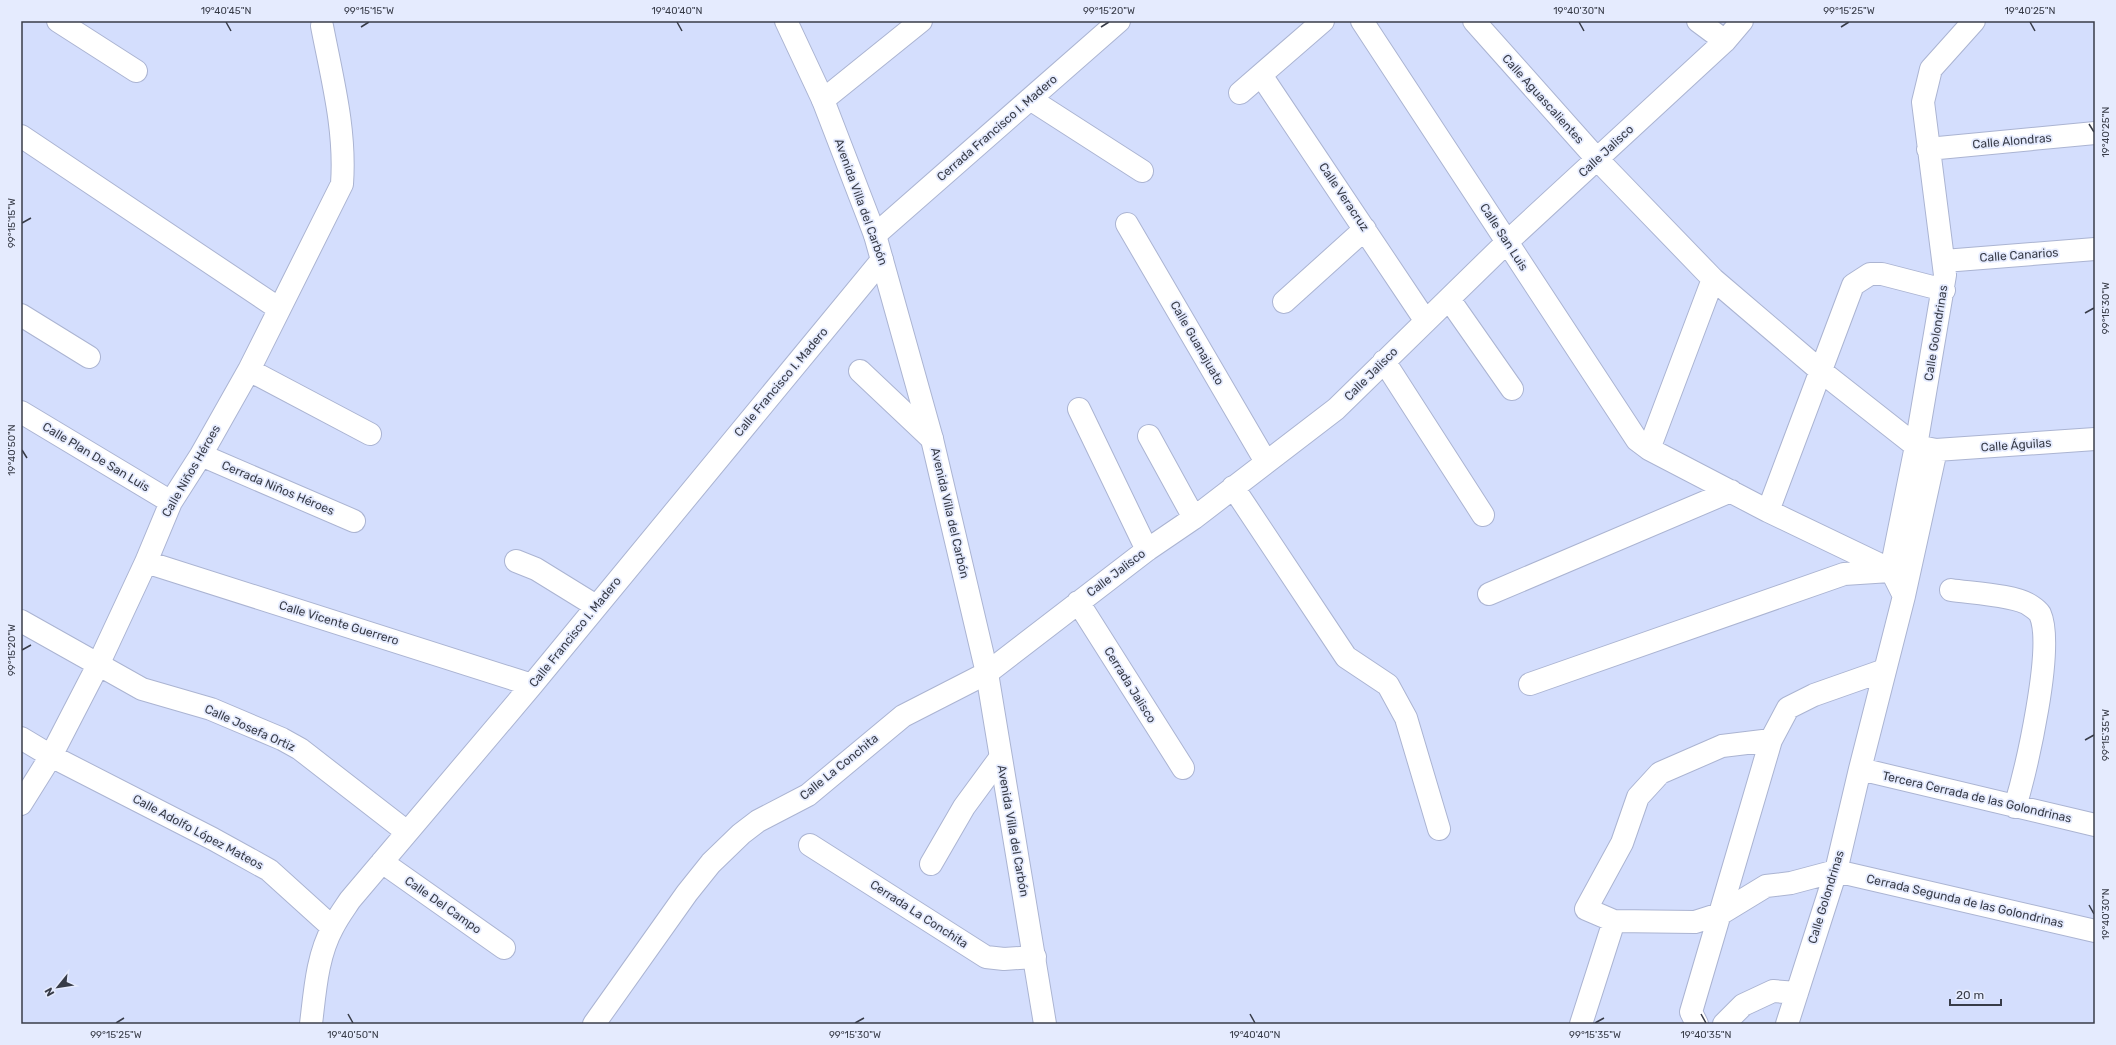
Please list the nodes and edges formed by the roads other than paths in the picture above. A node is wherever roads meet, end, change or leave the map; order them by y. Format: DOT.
graph roads {
  1 [pos="58,21"];
  2 [pos="786,21"];
  3 [pos="921,21"];
  4 [pos="1119,21"];
  5 [pos="1323,21"];
  6 [pos="1362,21"];
  7 [pos="1474,21"];
  8 [pos="1698,21"];
  9 [pos="1742,21"];
  10 [pos="1974,21"];
  11 [pos="322,26"];
  12 [pos="1725,41"];
  13 [pos="136,71"];
  14 [pos="1261,75"];
  15 [pos="1240,93"];
  16 [pos="1030,99"];
  17 [pos="823,100"];
  18 [pos="2095,133"];
  19 [pos="21,136"];
  20 [pos="1928,149"];
  21 [pos="1597,159"];
  22 [pos="1142,171"];
  23 [pos="1127,224"];
  24 [pos="1365,229"];
  25 [pos="875,235"];
  26 [pos="1507,242"];
  27 [pos="2095,249"];
  28 [pos="882,260"];
  29 [pos="1944,261"];
  30 [pos="1713,279"];
  31 [pos="1944,290"];
  32 [pos="1450,299"];
  33 [pos="1284,302"];
  34 [pos="278,308"];
  35 [pos="21,315"];
  36 [pos="1425,320"];
  37 [pos="90,357"];
  38 [pos="1384,361"];
  39 [pos="249,370"];
  40 [pos="860,371"];
  41 [pos="1822,372"];
  42 [pos="1512,389"];
  43 [pos="1079,409"];
  44 [pos="21,412"];
  45 [pos="370,434"];
  46 [pos="1149,436"];
  47 [pos="932,439"];
  48 [pos="2095,439"];
  49 [pos="1926,448"];
  50 [pos="1649,449"];
  51 [pos="202,455"];
  52 [pos="1266,462"];
  53 [pos="1233,487"];
  54 [pos="1730,491"];
  55 [pos="171,502"];
  56 [pos="1768,511"];
  57 [pos="1483,515"];
  58 [pos="1194,518"];
  59 [pos="354,521"];
  60 [pos="1147,550"];
  61 [pos="146,562"];
  62 [pos="516,562"];
  63 [pos="1891,570"];
  64 [pos="1951,590"];
  65 [pos="1489,594"];
  66 [pos="1904,596"];
  67 [pos="1078,602"];
  68 [pos="596,606"];
  69 [pos="21,621"];
  70 [pos="98,665"];
  71 [pos="1885,670"];
  72 [pos="987,672"];
  73 [pos="1530,684"];
  74 [pos="532,685"];
  75 [pos="21,738"];
  76 [pos="1771,740"];
  77 [pos="51,756"];
  78 [pos="1000,758"];
  79 [pos="1183,768"];
  80 [pos="1860,769"];
  81 [pos="21,804"];
  82 [pos="2015,807"];
  83 [pos="2095,825"];
  84 [pos="1440,829"];
  85 [pos="407,832"];
  86 [pos="810,845"];
  87 [pos="382,862"];
  88 [pos="931,864"];
  89 [pos="1836,871"];
  90 [pos="1720,914"];
  91 [pos="1614,921"];
  92 [pos="332,927"];
  93 [pos="2095,931"];
  94 [pos="504,948"];
  95 [pos="1035,957"];
  96 [pos="1797,993"];
  97 [pos="311,1024"];
  98 [pos="594,1024"];
  99 [pos="1045,1024"];
  100 [pos="1581,1024"];
  101 [pos="1698,1024"];
  102 [pos="1724,1024"];
  103 [pos="1787,1024"];
  1 -- 13 [label="street"];
  2 -- 17 [label="street, Avenida Villa del Carbón"];
  3 -- 17 [label="street"];
  4 -- 16 [label="street, Cerrada Francisco I. Madero"];
  5 -- 14 [label="street"];
  6 -- 26 [label="street, Calle San Luis"];
  7 -- 21 [label="street, Calle Aguascalientes"];
  8 -- 12 [label="street"];
  9 -- 12 [label="street, Calle Jalisco"];
  10 -- 20 [label="street, Calle Golondrinas"];
  11 -- 34 [label="street, Calle Niños Héroes"];
  12 -- 21 [label="street, Calle Jalisco"];
  14 -- 15 [label="street"];
  14 -- 24 [label="street, Calle Veracruz"];
  16 -- 22 [label="street"];
  16 -- 25 [label="street, Cerrada Francisco I. Madero"];
  17 -- 25 [label="street, Avenida Villa del Carbón"];
  18 -- 20 [label="street, Calle Alondras"];
  19 -- 34 [label="street"];
  20 -- 29 [label="street, Calle Golondrinas"];
  21 -- 26 [label="street, Calle Jalisco"];
  21 -- 30 [label="street, Calle Aguascalientes"];
  23 -- 52 [label="street, Calle Guanajuato"];
  24 -- 33 [label="street"];
  24 -- 36 [label="street, Calle Veracruz"];
  25 -- 28 [label="street, Avenida Villa del Carbón"];
  26 -- 32 [label="street, Calle Jalisco"];
  26 -- 50 [label="street, Calle San Luis"];
  27 -- 29 [label="street, Calle Canarios"];
  28 -- 47 [label="street, Avenida Villa del Carbón"];
  28 -- 68 [label="street, Calle Francisco I. Madero"];
  29 -- 31 [label="street, Calle Golondrinas"];
  30 -- 41 [label="street, Calle Aguascalientes"];
  30 -- 50 [label="street"];
  31 -- 41 [label="street"];
  31 -- 49 [label="street, Calle Golondrinas"];
  32 -- 36 [label="street, Calle Jalisco"];
  32 -- 42 [label="street"];
  34 -- 39 [label="street, Calle Niños Héroes"];
  35 -- 37 [label="street"];
  36 -- 38 [label="street, Calle Jalisco"];
  38 -- 52 [label="street, Calle Jalisco"];
  38 -- 57 [label="street"];
  39 -- 45 [label="street"];
  39 -- 51 [label="street, Calle Niños Héroes"];
  40 -- 47 [label="street"];
  41 -- 49 [label="street, Calle Aguascalientes"];
  41 -- 56 [label="street"];
  43 -- 60 [label="street"];
  44 -- 55 [label="street, Calle Plan De San Luis"];
  46 -- 58 [label="street"];
  47 -- 72 [label="street, Avenida Villa del Carbón"];
  48 -- 49 [label="street, Calle Águilas"];
  49 -- 63 [label="street"];
  49 -- 66 [label="street, Calle Golondrinas"];
  50 -- 54 [label="street, Calle San Luis"];
  51 -- 55 [label="street, Calle Niños Héroes"];
  51 -- 59 [label="street, Cerrada Niños Héroes"];
  52 -- 53 [label="street, Calle Jalisco"];
  53 -- 58 [label="street, Calle Jalisco"];
  53 -- 84 [label="street"];
  54 -- 56 [label="street, Calle San Luis"];
  54 -- 65 [label="street"];
  55 -- 61 [label="street, Calle Niños Héroes"];
  56 -- 63 [label="street, Calle San Luis"];
  58 -- 60 [label="street, Calle Jalisco"];
  60 -- 67 [label="street, Calle Jalisco"];
  61 -- 70 [label="street, Calle Niños Héroes"];
  61 -- 74 [label="street, Calle Vicente Guerrero"];
  62 -- 68 [label="street"];
  63 -- 66 [label="street"];
  63 -- 73 [label="street"];
  64 -- 82 [label="street"];
  66 -- 71 [label="street, Calle Golondrinas"];
  67 -- 72 [label="street, Calle Jalisco"];
  67 -- 79 [label="street, Cerrada Jalisco"];
  68 -- 74 [label="street, Calle Francisco I. Madero"];
  69 -- 70 [label="street, Calle Josefa Ortiz"];
  70 -- 77 [label="street, Calle Niños Héroes"];
  70 -- 85 [label="street, Calle Josefa Ortiz"];
  71 -- 76 [label="street"];
  71 -- 80 [label="street, Calle Golondrinas"];
  72 -- 78 [label="street, Avenida Villa del Carbón"];
  72 -- 98 [label="street, Calle La Conchita"];
  74 -- 85 [label="street, Calle Francisco I. Madero"];
  75 -- 77 [label="street, Calle Adolfo López Mateos"];
  76 -- 90 [label="street"];
  76 -- 91 [label="street"];
  77 -- 81 [label="street, Calle Niños Héroes"];
  77 -- 92 [label="street, Calle Adolfo López Mateos"];
  78 -- 88 [label="street"];
  78 -- 95 [label="street, Avenida Villa del Carbón"];
  80 -- 82 [label="street, Tercera Cerrada de las Golondrinas"];
  80 -- 89 [label="street, Calle Golondrinas"];
  82 -- 83 [label="street, Tercera Cerrada de las Golondrinas"];
  85 -- 87 [label="street, Calle Francisco I. Madero"];
  86 -- 95 [label="street, Cerrada La Conchita"];
  87 -- 92 [label="street, Calle Francisco I. Madero"];
  87 -- 94 [label="street, Calle Del Campo"];
  89 -- 90 [label="street"];
  89 -- 93 [label="street, Cerrada Segunda de las Golondrinas"];
  89 -- 96 [label="street, Calle Golondrinas"];
  90 -- 91 [label="street"];
  90 -- 101 [label="street"];
  91 -- 100 [label="street"];
  92 -- 97 [label="street, Calle Francisco I. Madero"];
  95 -- 99 [label="street, Avenida Villa del Carbón"];
  96 -- 102 [label="street"];
  96 -- 103 [label="street, Calle Golondrinas"];
}
